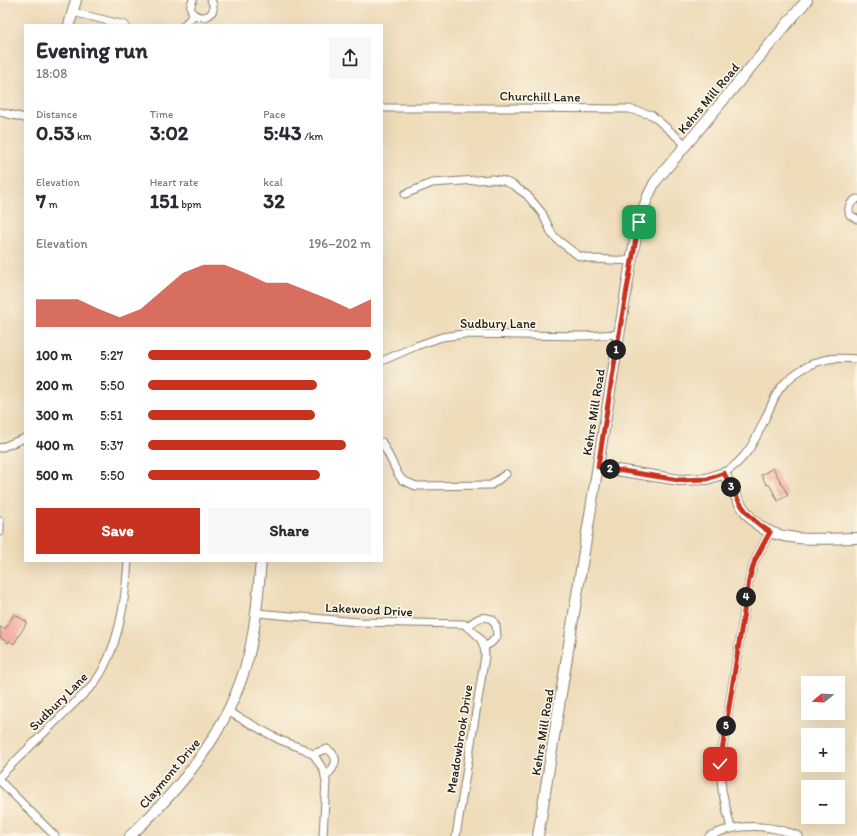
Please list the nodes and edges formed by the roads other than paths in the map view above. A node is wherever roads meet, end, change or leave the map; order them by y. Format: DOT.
graph roads {
  1 [pos="76,0"];
  2 [pos="193,0"];
  3 [pos="211,0"];
  4 [pos="807,0"];
  5 [pos="72,12"];
  6 [pos="194,15"];
  7 [pos="68,24"];
  8 [pos="121,24"];
  9 [pos="185,24"];
  10 [pos="383,108"];
  11 [pos="0,112"];
  12 [pos="24,118"];
  13 [pos="686,145"];
  14 [pos="405,194"];
  15 [pos="857,199"];
  16 [pos="857,219"];
  17 [pos="631,261"];
  18 [pos="619,334"];
  19 [pos="857,359"];
  20 [pos="383,361"];
  21 [pos="24,438"];
  22 [pos="383,444"];
  23 [pos="0,448"];
  24 [pos="598,467"];
  25 [pos="724,473"];
  26 [pos="506,474"];
  27 [pos="0,520"];
  28 [pos="0,532"];
  29 [pos="770,532"];
  30 [pos="857,538"];
  31 [pos="128,562"];
  32 [pos="261,562"];
  33 [pos="257,613"];
  34 [pos="467,626"];
  35 [pos="478,634"];
  36 [pos="484,647"];
  37 [pos="227,711"];
  38 [pos="312,754"];
  39 [pos="0,776"];
  40 [pos="325,778"];
  41 [pos="0,781"];
  42 [pos="731,829"];
  43 [pos="55,836"];
  44 [pos="130,836"];
  45 [pos="322,836"];
  46 [pos="456,836"];
  47 [pos="538,836"];
  48 [pos="709,836"];
  49 [pos="799,836"];
  1 -- 5 [label="street"];
  2 -- 6 [label="street"];
  3 -- 6 [label="street"];
  4 -- 13 [label="street, Kehrs Mill Road"];
  5 -- 7 [label="street"];
  5 -- 8 [label="street"];
  6 -- 9 [label="street"];
  10 -- 13 [label="street, Churchill Lane"];
  11 -- 12 [label="street"];
  13 -- 17 [label="street, Kehrs Mill Road"];
  14 -- 17 [label="street"];
  15 -- 16 [label="street"];
  17 -- 18 [label="street, Kehrs Mill Road"];
  18 -- 20 [label="street, Sudbury Lane"];
  18 -- 24 [label="street, Kehrs Mill Road"];
  19 -- 25 [label="street"];
  21 -- 23 [label="street"];
  22 -- 26 [label="street"];
  24 -- 25 [label="street"];
  24 -- 47 [label="street, Kehrs Mill Road"];
  25 -- 29 [label="street"];
  27 -- 28 [label="street"];
  29 -- 30 [label="street"];
  29 -- 42 [label="street"];
  31 -- 39 [label="street, Sudbury Lane"];
  32 -- 33 [label="street, Claymont Drive"];
  33 -- 34 [label="street, Lakewood Drive"];
  33 -- 37 [label="street, Claymont Drive"];
  34 -- 35 [label="street, Lakewood Drive"];
  34 -- 36 [label="street"];
  35 -- 36 [label="street, Meadowbrook Drive"];
  36 -- 46 [label="street, Meadowbrook Drive"];
  37 -- 38 [label="street"];
  37 -- 44 [label="street, Claymont Drive"];
  38 -- 40 [label="street"];
  38 -- 40 [label="street"];
  40 -- 45 [label="street"];
  41 -- 43 [label="street"];
  42 -- 48 [label="street"];
  42 -- 49 [label="street"];
}
